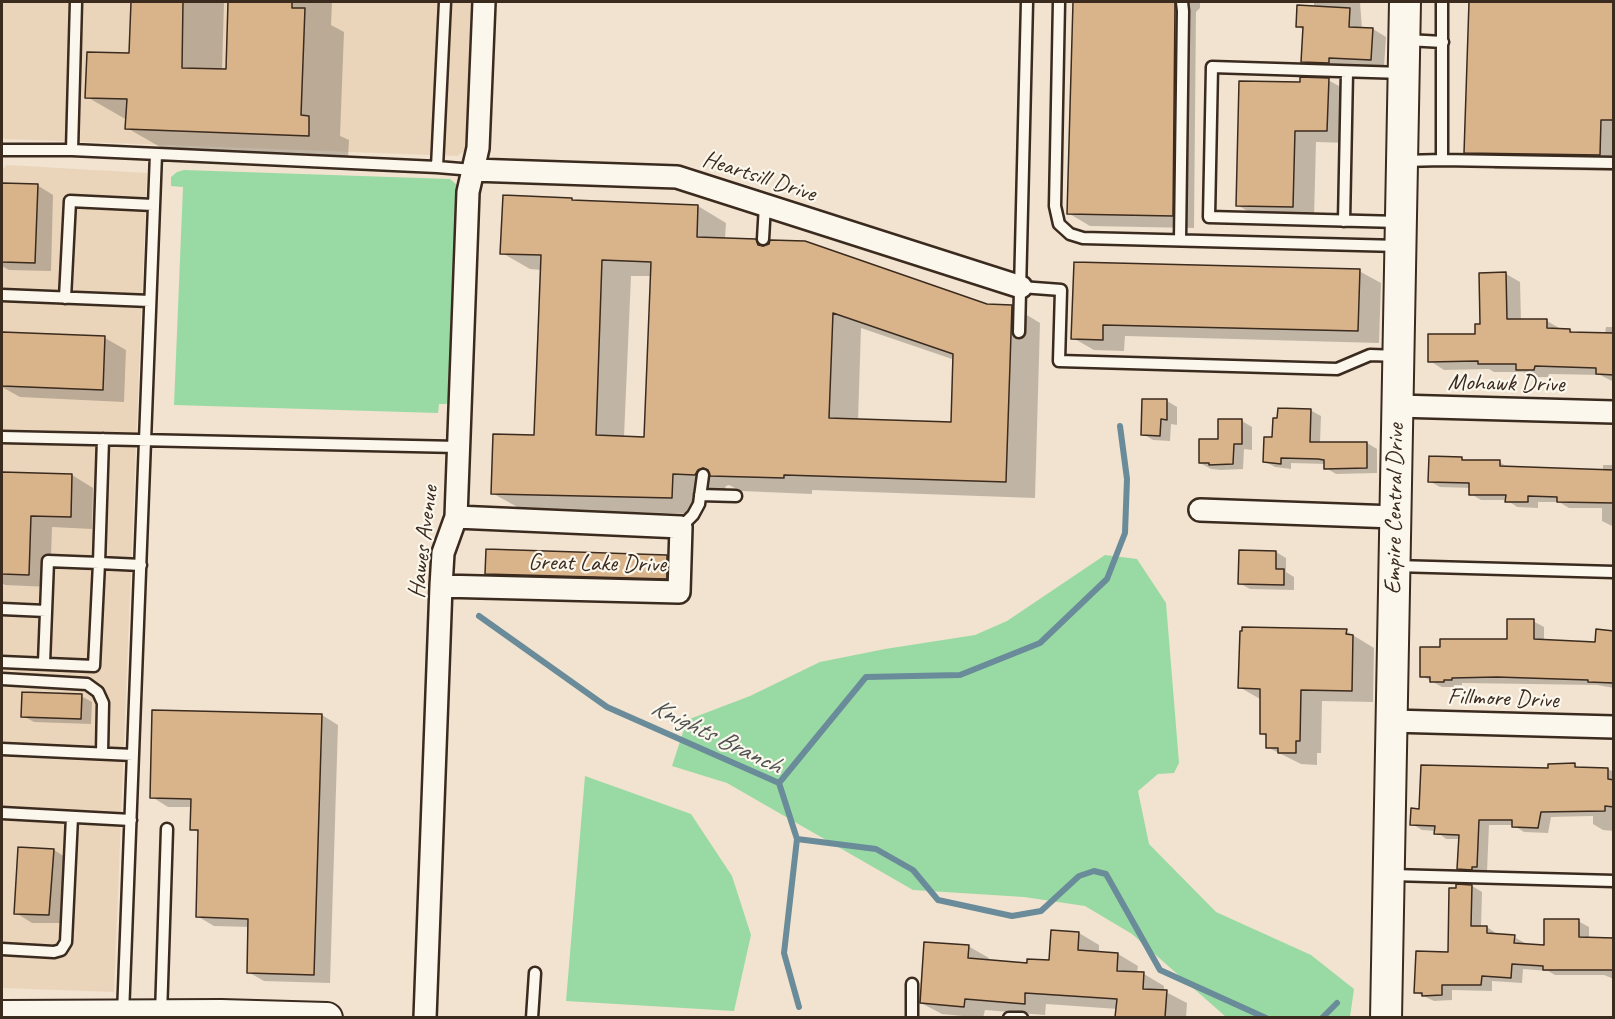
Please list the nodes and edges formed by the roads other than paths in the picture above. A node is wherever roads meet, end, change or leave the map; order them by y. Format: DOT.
graph roads {
  1 [pos="76,2"];
  2 [pos="445,2"];
  3 [pos="484,2"];
  4 [pos="1027,2"];
  5 [pos="1059,2"];
  6 [pos="1182,2"];
  7 [pos="1405,2"];
  8 [pos="1442,2"];
  9 [pos="1404,40"];
  10 [pos="1443,42"];
  11 [pos="1347,72"];
  12 [pos="1403,74"];
  13 [pos="2,150"];
  14 [pos="72,150"];
  15 [pos="156,154"];
  16 [pos="1442,160"];
  17 [pos="1401,161"];
  18 [pos="1614,163"];
  19 [pos="437,167"];
  20 [pos="472,170"];
  21 [pos="153,205"];
  22 [pos="765,205"];
  23 [pos="1344,221"];
  24 [pos="1400,234"];
  25 [pos="762,239"];
  26 [pos="1180,240"];
  27 [pos="1021,287"];
  28 [pos="2,295"];
  29 [pos="65,298"];
  30 [pos="150,302"];
  31 [pos="1019,332"];
  32 [pos="1398,357"];
  33 [pos="1397,406"];
  34 [pos="1614,412"];
  35 [pos="2,436"];
  36 [pos="103,439"];
  37 [pos="145,439"];
  38 [pos="458,447"];
  39 [pos="703,475"];
  40 [pos="700,495"];
  41 [pos="736,496"];
  42 [pos="1200,510"];
  43 [pos="456,517"];
  44 [pos="1395,517"];
  45 [pos="681,527"];
  46 [pos="99,563"];
  47 [pos="141,565"];
  48 [pos="1394,566"];
  49 [pos="1614,572"];
  50 [pos="441,586"];
  51 [pos="2,609"];
  52 [pos="46,611"];
  53 [pos="2,663"];
  54 [pos="44,663"];
  55 [pos="2,679"];
  56 [pos="1391,721"];
  57 [pos="1614,728"];
  58 [pos="2,749"];
  59 [pos="102,753"];
  60 [pos="133,755"];
  61 [pos="2,813"];
  62 [pos="72,817"];
  63 [pos="132,820"];
  64 [pos="167,829"];
  65 [pos="1389,875"];
  66 [pos="1614,881"];
  67 [pos="2,949"];
  68 [pos="535,973"];
  69 [pos="912,984"];
  70 [pos="123,1015"];
  71 [pos="2,1016"];
  72 [pos="173,1016"];
  73 [pos="327,1017"];
  74 [pos="425,1017"];
  75 [pos="531,1017"];
  76 [pos="912,1017"];
  77 [pos="1010,1017"];
  78 [pos="1022,1017"];
  79 [pos="1386,1017"];
  1 -- 14 [label="lane"];
  2 -- 19 [label="lane"];
  3 -- 20 [label="street, Hawes Avenue"];
  4 -- 27 [label="lane"];
  5 -- 26 [label="lane"];
  6 -- 26 [label="lane"];
  7 -- 9 [label="street, Empire Central Drive"];
  8 -- 10 [label="lane"];
  9 -- 10 [label="lane"];
  9 -- 12 [label="street, Empire Central Drive"];
  10 -- 16 [label="lane"];
  11 -- 12 [label="lane"];
  11 -- 23 [label="lane"];
  11 -- 23 [label="lane"];
  12 -- 17 [label="street, Empire Central Drive"];
  13 -- 14 [label="lane"];
  14 -- 15 [label="lane"];
  15 -- 19 [label="lane"];
  15 -- 21 [label="lane"];
  16 -- 17 [label="lane"];
  16 -- 18 [label="lane"];
  17 -- 24 [label="street, Empire Central Drive"];
  19 -- 20 [label="lane"];
  20 -- 22 [label="street, Heartsill Drive"];
  20 -- 38 [label="street, Hawes Avenue"];
  21 -- 29 [label="lane"];
  21 -- 30 [label="lane"];
  22 -- 25 [label="lane"];
  22 -- 27 [label="street, Heartsill Drive"];
  23 -- 24 [label="lane"];
  24 -- 26 [label="lane"];
  24 -- 32 [label="street, Empire Central Drive"];
  27 -- 31 [label="lane"];
  27 -- 32 [label="lane"];
  28 -- 29 [label="lane"];
  29 -- 30 [label="lane"];
  30 -- 37 [label="lane"];
  32 -- 33 [label="street, Empire Central Drive"];
  33 -- 34 [label="street, Mohawk Drive"];
  33 -- 44 [label="street, Empire Central Drive"];
  35 -- 36 [label="lane"];
  36 -- 37 [label="lane"];
  36 -- 46 [label="lane"];
  37 -- 38 [label="lane"];
  37 -- 47 [label="lane"];
  38 -- 43 [label="street, Hawes Avenue"];
  39 -- 40 [label="lane"];
  40 -- 41 [label="lane"];
  40 -- 45 [label="lane"];
  42 -- 44 [label="street"];
  43 -- 45 [label="street, Great Lake Drive"];
  43 -- 50 [label="street, Hawes Avenue"];
  44 -- 48 [label="street, Empire Central Drive"];
  45 -- 50 [label="street, Great Lake Drive"];
  46 -- 47 [label="lane"];
  46 -- 52 [label="lane"];
  46 -- 54 [label="lane"];
  47 -- 60 [label="lane"];
  48 -- 49 [label="lane"];
  48 -- 56 [label="street, Empire Central Drive"];
  50 -- 74 [label="street, Hawes Avenue"];
  51 -- 52 [label="lane"];
  52 -- 54 [label="lane"];
  53 -- 54 [label="lane"];
  55 -- 59 [label="lane"];
  56 -- 57 [label="street, Fillmore Drive"];
  56 -- 65 [label="street, Empire Central Drive"];
  58 -- 59 [label="lane"];
  59 -- 60 [label="lane"];
  60 -- 63 [label="lane"];
  61 -- 62 [label="lane"];
  62 -- 63 [label="lane"];
  62 -- 67 [label="lane"];
  63 -- 70 [label="lane"];
  64 -- 72 [label="lane"];
  65 -- 66 [label="lane"];
  65 -- 79 [label="street, Empire Central Drive"];
  68 -- 75 [label="lane"];
  69 -- 76 [label="lane"];
  70 -- 71 [label="street"];
  70 -- 72 [label="street"];
  72 -- 73 [label="street"];
  77 -- 78 [label="lane"];
}
